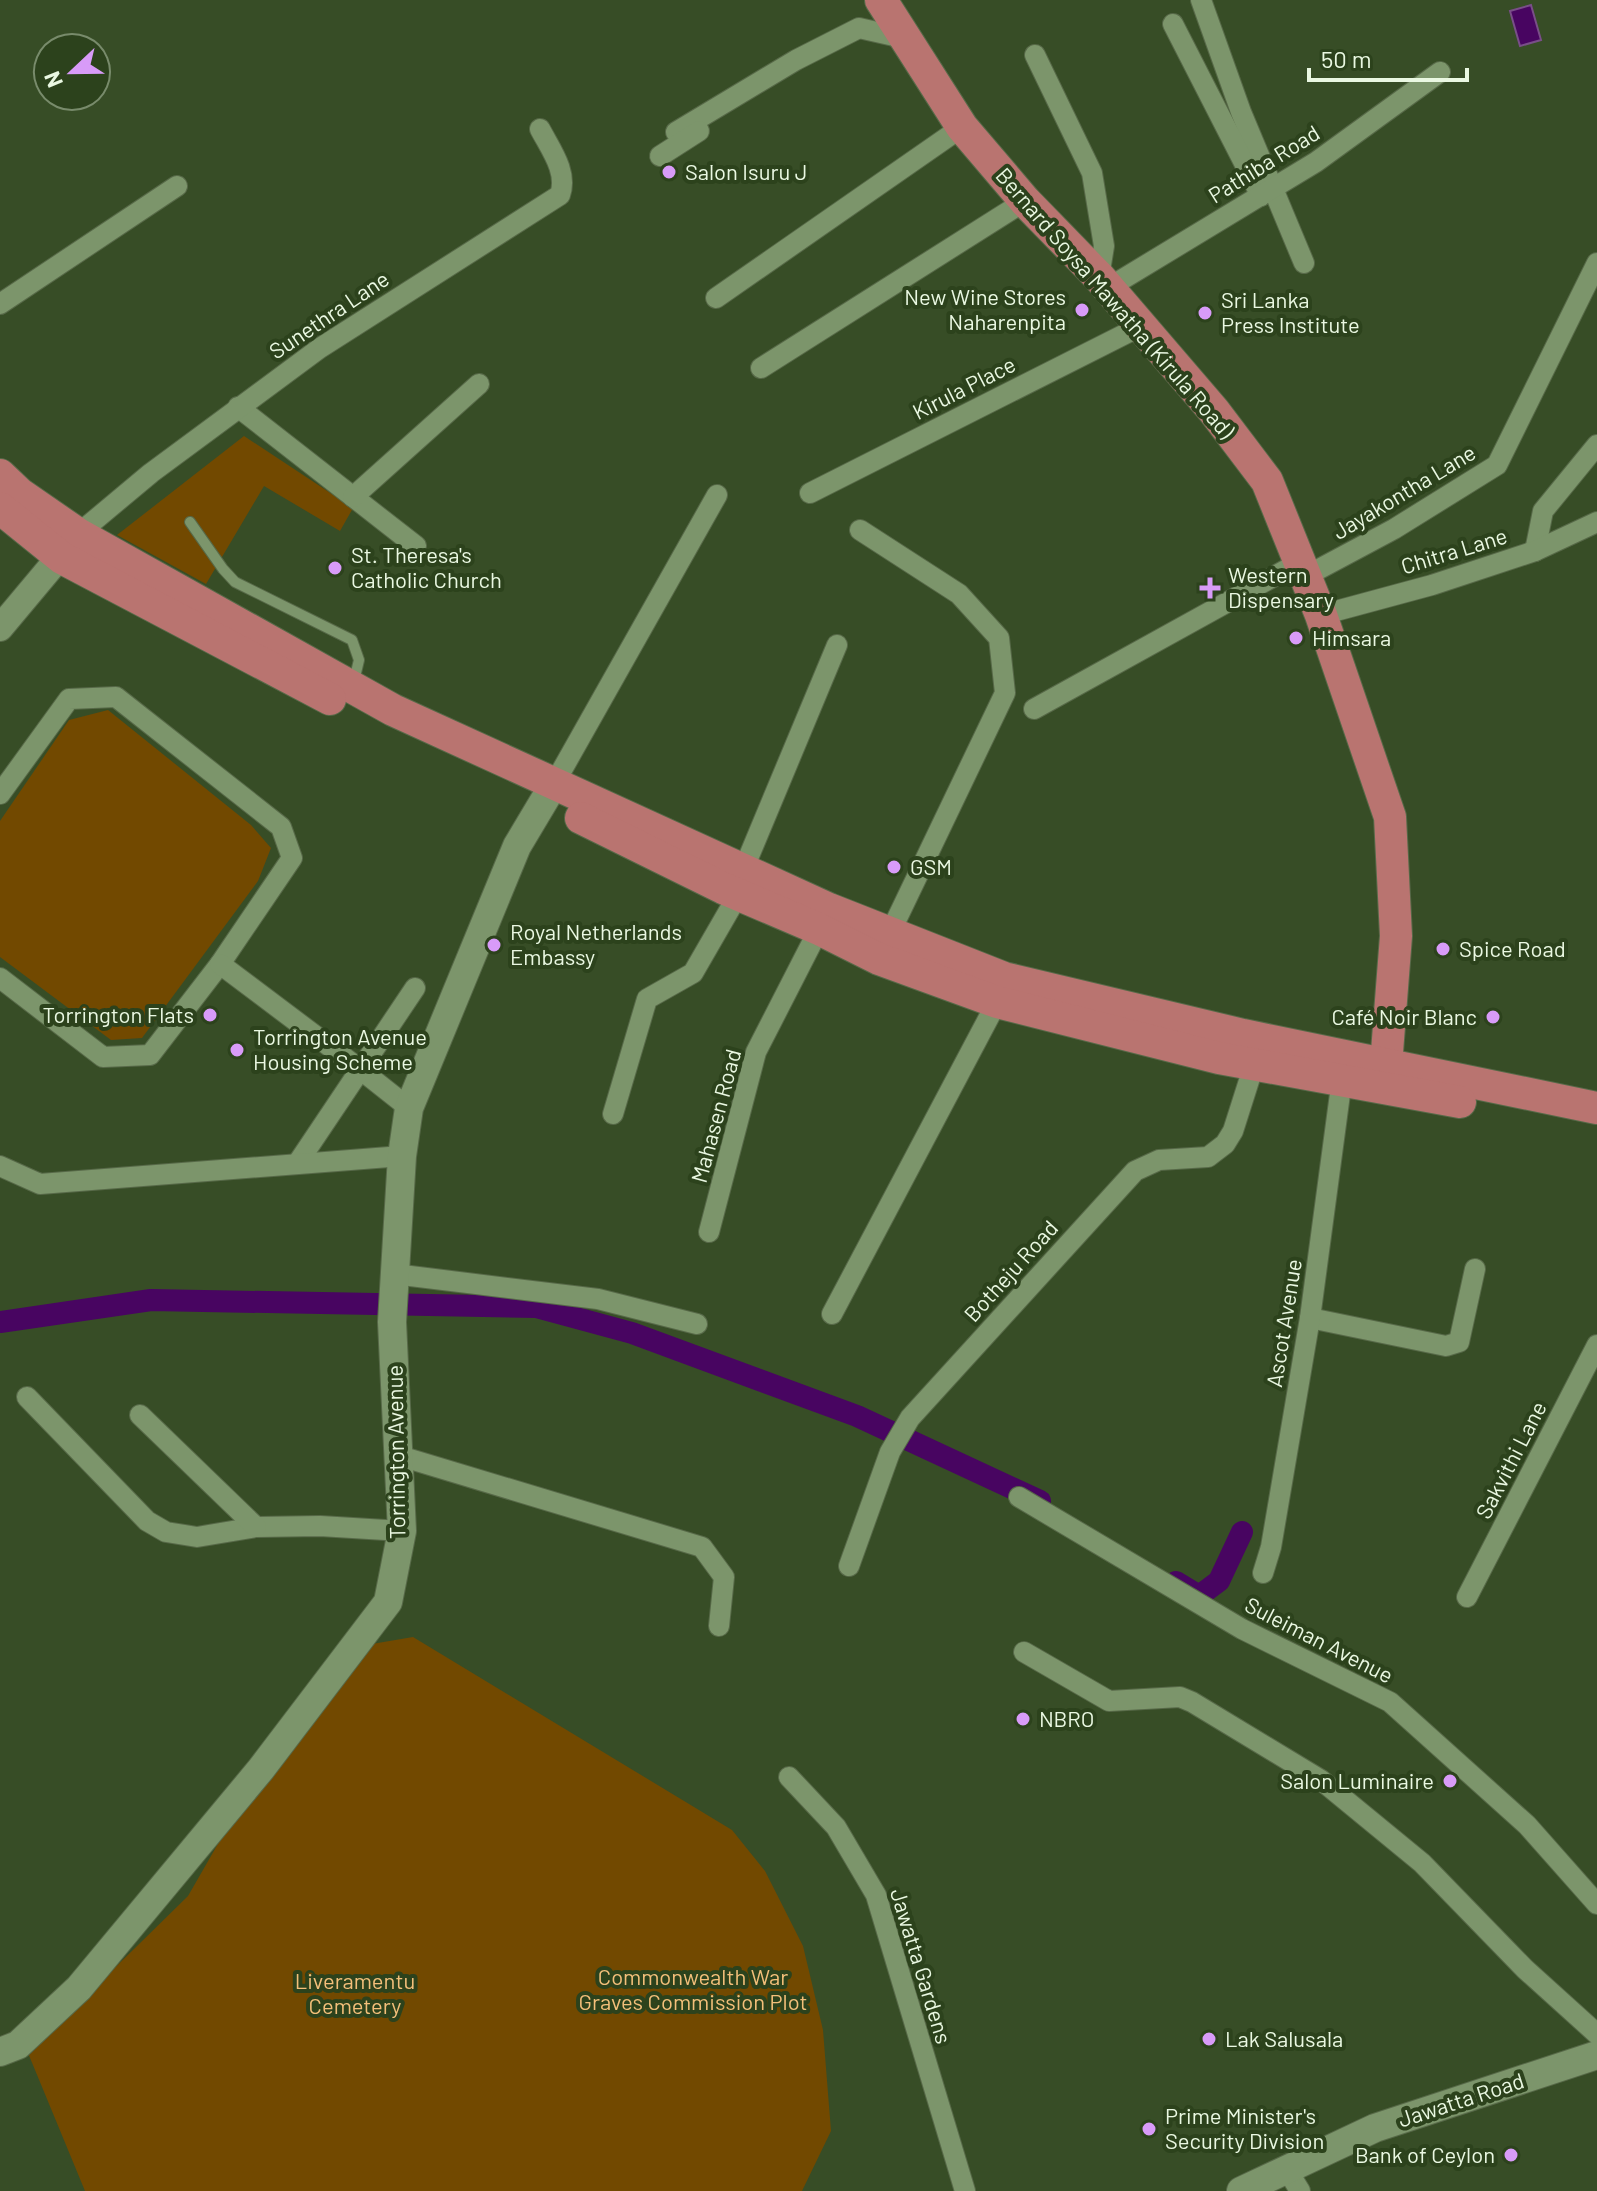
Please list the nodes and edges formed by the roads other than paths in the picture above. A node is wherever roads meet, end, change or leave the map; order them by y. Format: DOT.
graph roads {
  1 [pos="881,0"];
  2 [pos="1201,0"];
  3 [pos="1173,24"];
  4 [pos="903,38"];
  5 [pos="830,41"];
  6 [pos="1035,55"];
  7 [pos="1440,72"];
  8 [pos="962,127"];
  9 [pos="540,129"];
  10 [pos="676,132"];
  11 [pos="660,156"];
  12 [pos="177,186"];
  13 [pos="1267,192"];
  14 [pos="1025,201"];
  15 [pos="1304,263"];
  16 [pos="1597,263"];
  17 [pos="1104,282"];
  18 [pos="716,298"];
  19 [pos="0,304"];
  20 [pos="1139,327"];
  21 [pos="761,368"];
  22 [pos="479,384"];
  23 [pos="238,407"];
  24 [pos="1597,445"];
  25 [pos="0,475"];
  26 [pos="810,493"];
  27 [pos="717,495"];
  28 [pos="353,497"];
  29 [pos="3,518"];
  30 [pos="190,522"];
  31 [pos="1597,522"];
  32 [pos="860,530"];
  33 [pos="70,546"];
  34 [pos="416,546"];
  35 [pos="1535,551"];
  36 [pos="1303,569"];
  37 [pos="1321,615"];
  38 [pos="0,628"];
  39 [pos="837,645"];
  40 [pos="353,687"];
  41 [pos="1034,709"];
  42 [pos="549,793"];
  43 [pos="0,794"];
  44 [pos="741,881"];
  45 [pos="819,929"];
  46 [pos="890,933"];
  47 [pos="220,964"];
  48 [pos="0,978"];
  49 [pos="415,988"];
  50 [pos="997,1002"];
  51 [pos="1254,1065"];
  52 [pos="361,1070"];
  53 [pos="1383,1076"];
  54 [pos="1342,1079"];
  55 [pos="409,1108"];
  56 [pos="1597,1108"];
  57 [pos="613,1114"];
  58 [pos="1597,1129"];
  59 [pos="402,1156"];
  60 [pos="297,1164"];
  61 [pos="0,1166"];
  62 [pos="709,1232"];
  63 [pos="1475,1269"];
  64 [pos="394,1274"];
  65 [pos="832,1314"];
  66 [pos="1310,1318"];
  67 [pos="697,1324"];
  68 [pos="1597,1345"];
  69 [pos="27,1397"];
  70 [pos="140,1415"];
  71 [pos="400,1456"];
  72 [pos="1019,1497"];
  73 [pos="256,1527"];
  74 [pos="402,1531"];
  75 [pos="849,1566"];
  76 [pos="1263,1573"];
  77 [pos="1467,1597"];
  78 [pos="719,1626"];
  79 [pos="1024,1652"];
  80 [pos="789,1777"];
  81 [pos="1597,1904"];
  82 [pos="1597,2034"];
  83 [pos="0,2052"];
  84 [pos="1597,2055"];
  85 [pos="1293,2180"];
  86 [pos="965,2191"];
  87 [pos="1241,2191"];
  1 -- 4 [label="main road, Bernard Soysa Mawatha (Kirula Road)"];
  2 -- 13 [label="street"];
  3 -- 13 [label="street"];
  4 -- 5 [label="street"];
  4 -- 8 [label="main road, Bernard Soysa Mawatha (Kirula Road)"];
  5 -- 10 [label="street"];
  5 -- 11 [label="street"];
  6 -- 17 [label="street"];
  7 -- 13 [label="street, Pathiba Road"];
  8 -- 14 [label="main road, Bernard Soysa Mawatha (Kirula Road)"];
  8 -- 18 [label="street"];
  9 -- 23 [label="street, Sunethra Lane"];
  12 -- 19 [label="street"];
  13 -- 15 [label="street"];
  13 -- 17 [label="street, Pathiba Road"];
  14 -- 17 [label="main road, Bernard Soysa Mawatha (Kirula Road)"];
  14 -- 21 [label="street"];
  16 -- 36 [label="street, Jayakontha Lane"];
  17 -- 20 [label="main road, Bernard Soysa Mawatha (Kirula Road)"];
  20 -- 26 [label="street, Kirula Place"];
  20 -- 36 [label="main road, Bernard Soysa Mawatha (Kirula Road)"];
  22 -- 28 [label="street"];
  23 -- 28 [label="street"];
  23 -- 33 [label="street, Sunethra Lane"];
  24 -- 35 [label="street"];
  25 -- 33 [label="main road"];
  27 -- 42 [label="street"];
  28 -- 34 [label="street"];
  29 -- 33 [label="main road"];
  30 -- 40 [label="lane"];
  31 -- 35 [label="street, Chitra Lane"];
  32 -- 46 [label="street"];
  33 -- 38 [label="street"];
  33 -- 40 [label="main road"];
  33 -- 42 [label="main road"];
  35 -- 37 [label="street, Chitra Lane"];
  36 -- 37 [label="main road, Bernard Soysa Mawatha (Kirula Road)"];
  36 -- 41 [label="street, Jayakontha Lane"];
  37 -- 53 [label="main road, Bernard Soysa Mawatha (Kirula Road)"];
  39 -- 44 [label="street"];
  40 -- 42 [label="main road"];
  42 -- 44 [label="main road"];
  42 -- 55 [label="main road, Torrington Avenue"];
  43 -- 47 [label="street"];
  44 -- 45 [label="main road"];
  44 -- 46 [label="main road"];
  44 -- 57 [label="street"];
  45 -- 50 [label="main road"];
  45 -- 62 [label="street, Mahasen Road"];
  46 -- 53 [label="main road"];
  47 -- 48 [label="street"];
  47 -- 52 [label="street"];
  49 -- 52 [label="street"];
  50 -- 51 [label="main road"];
  50 -- 65 [label="street"];
  51 -- 54 [label="main road"];
  51 -- 75 [label="street, Botheju Road"];
  52 -- 55 [label="street"];
  52 -- 60 [label="street"];
  53 -- 54 [label="main road"];
  53 -- 56 [label="main road"];
  53 -- 58 [label="main road"];
  54 -- 66 [label="street, Ascot Avenue"];
  55 -- 59 [label="main road, Torrington Avenue"];
  59 -- 60 [label="street"];
  59 -- 64 [label="main road, Torrington Avenue"];
  60 -- 61 [label="street"];
  63 -- 66 [label="street"];
  64 -- 67 [label="street"];
  64 -- 71 [label="main road, Torrington Avenue"];
  66 -- 76 [label="street, Ascot Avenue"];
  68 -- 77 [label="street, Sakvithi Lane"];
  69 -- 73 [label="street"];
  70 -- 73 [label="street"];
  71 -- 74 [label="main road, Torrington Avenue"];
  71 -- 78 [label="street"];
  72 -- 81 [label="street, Suleiman Avenue"];
  73 -- 74 [label="street"];
  74 -- 83 [label="main road, Torrington Avenue"];
  79 -- 82 [label="street"];
  80 -- 86 [label="street, Jawatta Gardens"];
  84 -- 85 [label="main road, Jawatta Road"];
  85 -- 87 [label="main road, Jawatta Road"];
}
